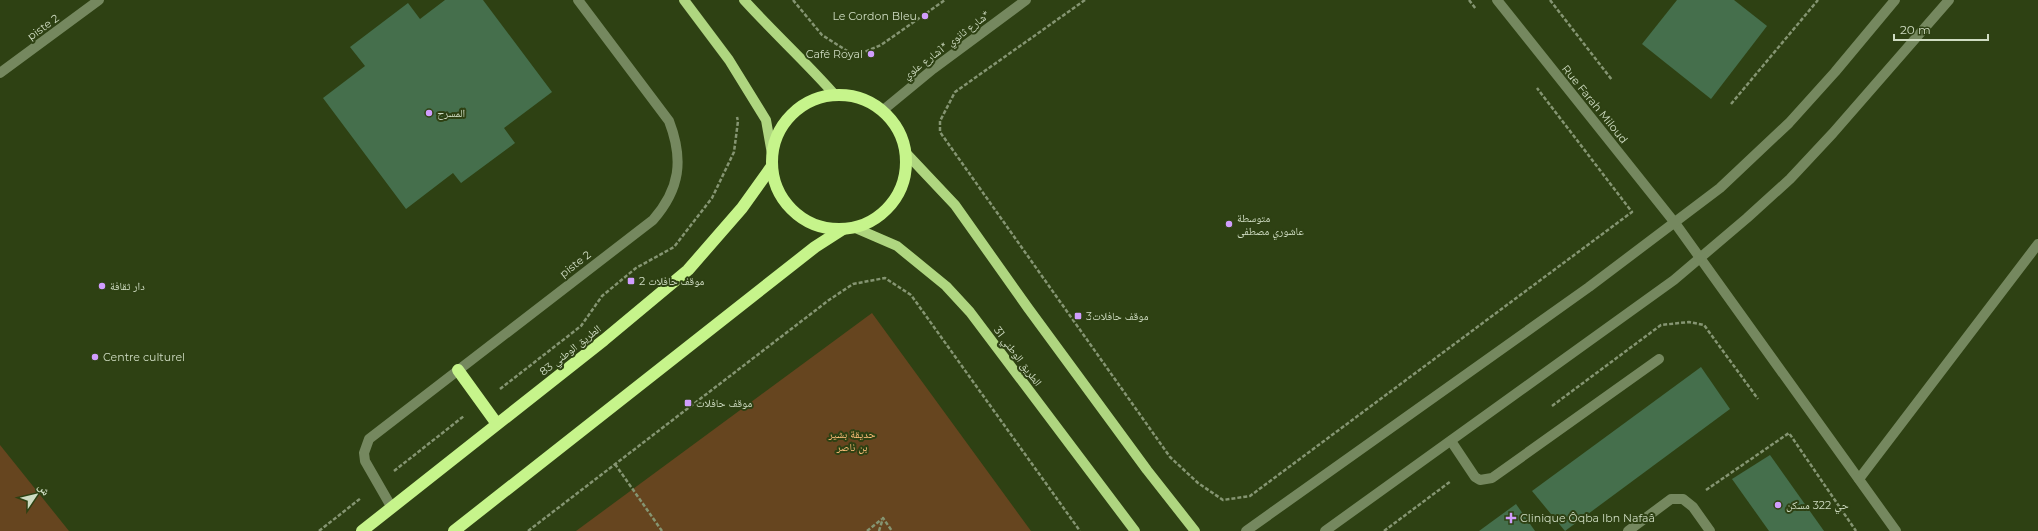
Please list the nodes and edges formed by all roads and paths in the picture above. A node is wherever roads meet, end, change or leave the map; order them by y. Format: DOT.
graph roads {
  1 [pos="99,0"];
  2 [pos="578,0"];
  3 [pos="684,0"];
  4 [pos="744,0"];
  5 [pos="793,0"];
  6 [pos="945,0"];
  7 [pos="1026,0"];
  8 [pos="1085,0"];
  9 [pos="1469,0"];
  10 [pos="1497,0"];
  11 [pos="1550,0"];
  12 [pos="1818,0"];
  13 [pos="1895,0"];
  14 [pos="1949,0"];
  15 [pos="1479,12"];
  16 [pos="0,73"];
  17 [pos="1612,80"];
  18 [pos="1536,87"];
  19 [pos="835,95"];
  20 [pos="1731,104"];
  21 [pos="882,112"];
  22 [pos="906,152"];
  23 [pos="772,160"];
  24 [pos="1675,223"];
  25 [pos="848,228"];
  26 [pos="2038,244"];
  27 [pos="1700,258"];
  28 [pos="1659,359"];
  29 [pos="458,370"];
  30 [pos="482,403"];
  31 [pos="497,424"];
  32 [pos="1451,441"];
  33 [pos="615,464"];
  34 [pos="1858,479"];
  35 [pos="377,485"];
  36 [pos="1710,496"];
  37 [pos="392,508"];
  38 [pos="883,518"];
  39 [pos="319,531"];
  40 [pos="362,531"];
  41 [pos="454,531"];
  42 [pos="528,531"];
  43 [pos="662,531"];
  44 [pos="867,531"];
  45 [pos="879,531"];
  46 [pos="892,531"];
  47 [pos="1080,531"];
  48 [pos="1135,531"];
  49 [pos="1195,531"];
  50 [pos="1246,531"];
  51 [pos="1325,531"];
  52 [pos="1628,531"];
  53 [pos="1710,531"];
  54 [pos="1856,531"];
  55 [pos="1896,531"];
  1 -- 16 [label="street, piste 2"];
  2 -- 29 [label="street, piste 2"];
  3 -- 23 [label="main road"];
  4 -- 19 [label="main road"];
  5 -- 6 [label="path"];
  7 -- 21 [label="street, شارع ثانوي *1شارع علوي*"];
  8 -- 18 [label="path"];
  9 -- 15 [label="path"];
  10 -- 24 [label="street, Rue Farah Miloud"];
  11 -- 17 [label="path"];
  12 -- 20 [label="path"];
  13 -- 24 [label="street"];
  14 -- 27 [label="street"];
  19 -- 21 [label="highway"];
  19 -- 23 [label="highway"];
  21 -- 22 [label="highway"];
  22 -- 25 [label="highway"];
  22 -- 49 [label="main road"];
  23 -- 25 [label="highway"];
  23 -- 31 [label="highway, الطريق الوطني 83"];
  24 -- 27 [label="street, Rue Farah Miloud"];
  24 -- 50 [label="street"];
  25 -- 41 [label="highway"];
  25 -- 48 [label="main road, الطريق الوطني 31"];
  26 -- 34 [label="street"];
  27 -- 32 [label="street"];
  27 -- 34 [label="street, Rue Farah Miloud"];
  28 -- 32 [label="street"];
  29 -- 30 [label="highway"];
  29 -- 35 [label="street, piste 2"];
  30 -- 31 [label="highway"];
  30 -- 35 [label="path"];
  31 -- 37 [label="highway, الطريق الوطني 83"];
  32 -- 51 [label="street"];
  33 -- 42 [label="path"];
  33 -- 43 [label="path"];
  33 -- 47 [label="path"];
  34 -- 55 [label="street, Rue Farah Miloud"];
  35 -- 37 [label="street, piste 2"];
  35 -- 39 [label="path"];
  36 -- 54 [label="path"];
  37 -- 40 [label="highway, الطريق الوطني 83"];
  38 -- 44 [label="path"];
  38 -- 45 [label="path"];
  38 -- 46 [label="path"];
  52 -- 53 [label="street"];
}
